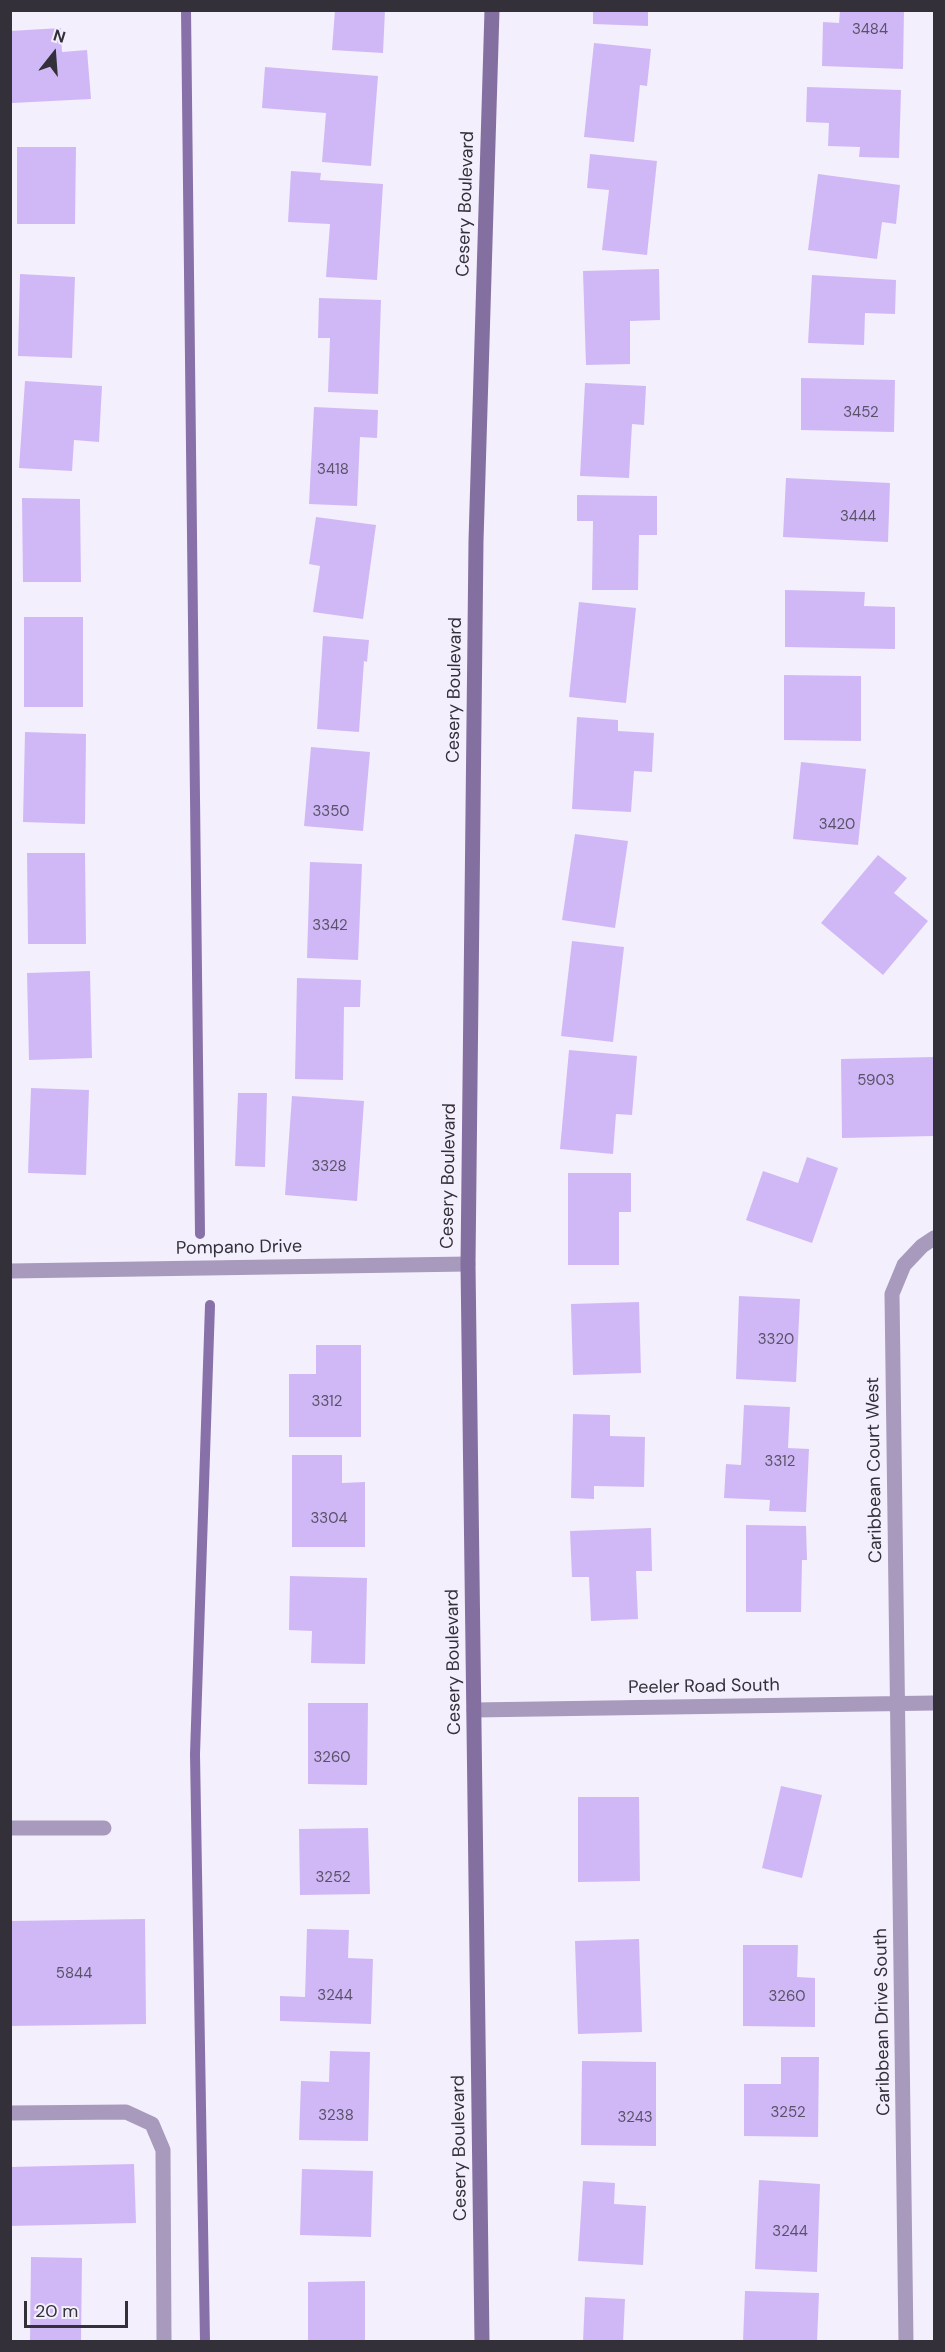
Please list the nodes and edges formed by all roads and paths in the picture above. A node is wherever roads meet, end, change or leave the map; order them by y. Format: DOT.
graph roads {
  1 [pos="492,10"];
  2 [pos="928,1242"];
  3 [pos="468,1264"];
  4 [pos="10,1271"];
  5 [pos="934,1702"];
  6 [pos="898,1703"];
  7 [pos="474,1710"];
  8 [pos="10,1828"];
  9 [pos="104,1828"];
  10 [pos="10,2113"];
  11 [pos="164,2342"];
  12 [pos="482,2342"];
  13 [pos="906,2342"];
  1 -- 3 [label="main road, Cesery Boulevard"];
  2 -- 6 [label="street, Caribbean Court West"];
  3 -- 4 [label="street, Pompano Drive"];
  3 -- 7 [label="main road, Cesery Boulevard"];
  5 -- 6 [label="street, Peeler Road South"];
  6 -- 7 [label="street, Peeler Road South"];
  6 -- 13 [label="street, Caribbean Drive South"];
  7 -- 12 [label="main road, Cesery Boulevard"];
  8 -- 9 [label="street"];
  10 -- 11 [label="street"];
}
